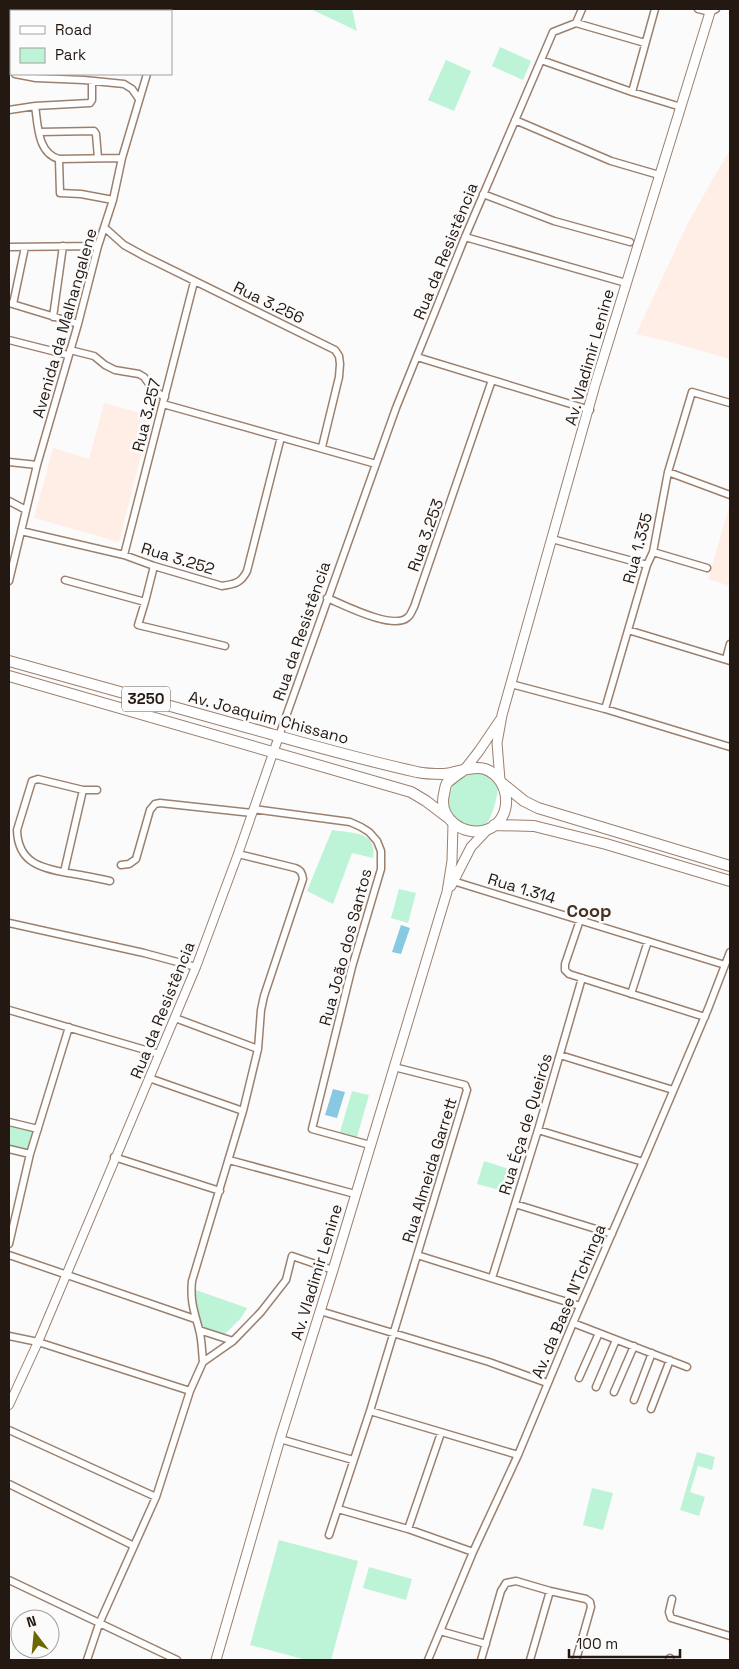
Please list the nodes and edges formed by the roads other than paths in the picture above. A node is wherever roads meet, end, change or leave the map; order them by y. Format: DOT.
graph roads {
  1 [pos="582,9"];
  2 [pos="655,9"];
  3 [pos="698,9"];
  4 [pos="712,10"];
  5 [pos="576,23"];
  6 [pos="645,43"];
  7 [pos="541,60"];
  8 [pos="147,75"];
  9 [pos="36,76"];
  10 [pos="84,77"];
  11 [pos="92,81"];
  12 [pos="632,92"];
  13 [pos="139,99"];
  14 [pos="35,106"];
  15 [pos="681,107"];
  16 [pos="9,110"];
  17 [pos="515,120"];
  18 [pos="39,132"];
  19 [pos="98,158"];
  20 [pos="122,158"];
  21 [pos="59,159"];
  22 [pos="659,175"];
  23 [pos="483,194"];
  24 [pos="113,200"];
  25 [pos="105,228"];
  26 [pos="464,237"];
  27 [pos="630,242"];
  28 [pos="63,246"];
  29 [pos="98,246"];
  30 [pos="9,247"];
  31 [pos="25,247"];
  32 [pos="194,282"];
  33 [pos="626,283"];
  34 [pos="11,304"];
  35 [pos="53,317"];
  36 [pos="78,324"];
  37 [pos="9,340"];
  38 [pos="69,352"];
  39 [pos="417,357"];
  40 [pos="492,380"];
  41 [pos="165,397"];
  42 [pos="730,403"];
  43 [pos="163,404"];
  44 [pos="590,410"];
  45 [pos="281,438"];
  46 [pos="322,447"];
  47 [pos="9,462"];
  48 [pos="376,464"];
  49 [pos="37,465"];
  50 [pos="668,472"];
  51 [pos="730,495"];
  52 [pos="9,501"];
  53 [pos="26,510"];
  54 [pos="20,531"];
  55 [pos="552,539"];
  56 [pos="653,552"];
  57 [pos="124,556"];
  58 [pos="647,565"];
  59 [pos="154,566"];
  60 [pos="707,568"];
  61 [pos="9,579"];
  62 [pos="65,580"];
  63 [pos="327,598"];
  64 [pos="144,602"];
  65 [pos="628,630"];
  66 [pos="730,644"];
  67 [pos="225,646"];
  68 [pos="728,660"];
  69 [pos="9,661"];
  70 [pos="9,676"];
  71 [pos="511,684"];
  72 [pos="605,710"];
  73 [pos="502,715"];
  74 [pos="279,736"];
  75 [pos="730,747"];
  76 [pos="273,751"];
  77 [pos="465,769"];
  78 [pos="501,782"];
  79 [pos="83,790"];
  80 [pos="97,790"];
  81 [pos="253,811"];
  82 [pos="450,821"];
  83 [pos="9,828"];
  84 [pos="491,828"];
  85 [pos="17,830"];
  86 [pos="238,854"];
  87 [pos="121,865"];
  88 [pos="730,866"];
  89 [pos="64,872"];
  90 [pos="730,880"];
  91 [pos="110,881"];
  92 [pos="451,881"];
  93 [pos="580,920"];
  94 [pos="9,923"];
  95 [pos="648,941"];
  96 [pos="730,952"];
  97 [pos="726,965"];
  98 [pos="196,967"];
  99 [pos="582,978"];
  100 [pos="630,994"];
  101 [pos="9,1010"];
  102 [pos="705,1017"];
  103 [pos="174,1018"];
  104 [pos="68,1027"];
  105 [pos="258,1049"];
  106 [pos="159,1054"];
  107 [pos="560,1055"];
  108 [pos="394,1067"];
  109 [pos="149,1078"];
  110 [pos="673,1090"];
  111 [pos="242,1112"];
  112 [pos="9,1122"];
  113 [pos="38,1129"];
  114 [pos="538,1130"];
  115 [pos="370,1145"];
  116 [pos="9,1149"];
  117 [pos="30,1154"];
  118 [pos="114,1157"];
  119 [pos="229,1160"];
  120 [pos="644,1162"];
  121 [pos="220,1191"];
  122 [pos="355,1194"];
  123 [pos="515,1204"];
  124 [pos="612,1234"];
  125 [pos="9,1244"];
  126 [pos="9,1255"];
  127 [pos="417,1255"];
  128 [pos="333,1270"];
  129 [pos="66,1274"];
  130 [pos="492,1278"];
  131 [pos="580,1306"];
  132 [pos="320,1311"];
  133 [pos="194,1319"];
  134 [pos="573,1323"];
  135 [pos="199,1330"];
  136 [pos="393,1332"];
  137 [pos="599,1333"];
  138 [pos="9,1336"];
  139 [pos="616,1340"];
  140 [pos="232,1341"];
  141 [pos="38,1342"];
  142 [pos="634,1346"];
  143 [pos="652,1353"];
  144 [pos="670,1360"];
  145 [pos="203,1362"];
  146 [pos="687,1367"];
  147 [pos="579,1378"];
  148 [pos="548,1383"];
  149 [pos="596,1387"];
  150 [pos="190,1391"];
  151 [pos="614,1392"];
  152 [pos="634,1400"];
  153 [pos="9,1406"];
  154 [pos="651,1409"];
  155 [pos="370,1411"];
  156 [pos="9,1430"];
  157 [pos="441,1433"];
  158 [pos="280,1439"];
  159 [pos="518,1455"];
  160 [pos="354,1460"];
  161 [pos="9,1484"];
  162 [pos="156,1496"];
  163 [pos="338,1509"];
  164 [pos="408,1529"];
  165 [pos="328,1535"];
  166 [pos="134,1546"];
  167 [pos="473,1552"];
  168 [pos="9,1580"];
  169 [pos="550,1591"];
  170 [pos="672,1600"];
  171 [pos="99,1624"];
  172 [pos="440,1632"];
  173 [pos="730,1636"];
  174 [pos="486,1644"];
  175 [pos="87,1660"];
  176 [pos="177,1660"];
  177 [pos="216,1660"];
  178 [pos="428,1660"];
  179 [pos="481,1660"];
  180 [pos="530,1660"];
  181 [pos="576,1660"];
  1 -- 5 [label="street"];
  2 -- 6 [label="street"];
  3 -- 4 [label="street"];
  4 -- 15 [label="main road, Av. Vladimir Lenine"];
  5 -- 6 [label="street"];
  5 -- 7 [label="street, Rua da Resistência"];
  6 -- 12 [label="street"];
  7 -- 12 [label="street"];
  7 -- 17 [label="street, Rua da Resistência"];
  8 -- 13 [label="street, Avenida da Malhangalene"];
  9 -- 10 [label="street"];
  10 -- 11 [label="street"];
  11 -- 13 [label="street"];
  11 -- 14 [label="street"];
  12 -- 15 [label="street"];
  13 -- 20 [label="street, Avenida da Malhangalene"];
  14 -- 16 [label="street"];
  14 -- 18 [label="street"];
  15 -- 22 [label="main road, Av. Vladimir Lenine"];
  17 -- 22 [label="street"];
  17 -- 23 [label="street, Rua da Resistência"];
  18 -- 19 [label="street"];
  18 -- 21 [label="street"];
  19 -- 20 [label="street"];
  19 -- 21 [label="street"];
  20 -- 24 [label="street, Avenida da Malhangalene"];
  21 -- 24 [label="street"];
  22 -- 33 [label="main road, Av. Vladimir Lenine"];
  23 -- 26 [label="street, Rua da Resistência"];
  23 -- 27 [label="street"];
  24 -- 25 [label="street, Avenida da Malhangalene"];
  25 -- 29 [label="street, Avenida da Malhangalene"];
  25 -- 32 [label="street, Rua 3.256"];
  26 -- 33 [label="street"];
  26 -- 39 [label="street, Rua da Resistência"];
  28 -- 29 [label="street"];
  28 -- 31 [label="street"];
  28 -- 35 [label="street"];
  29 -- 36 [label="street, Avenida da Malhangalene"];
  30 -- 31 [label="street"];
  31 -- 34 [label="street"];
  32 -- 41 [label="street, Rua 3.257"];
  32 -- 46 [label="street, Rua 3.256"];
  33 -- 44 [label="main road, Av. Vladimir Lenine"];
  34 -- 35 [label="street"];
  35 -- 36 [label="street"];
  36 -- 38 [label="street, Avenida da Malhangalene"];
  37 -- 38 [label="street"];
  38 -- 41 [label="street"];
  38 -- 49 [label="street, Avenida da Malhangalene"];
  39 -- 40 [label="street"];
  39 -- 48 [label="street, Rua da Resistência"];
  40 -- 44 [label="street"];
  40 -- 63 [label="street, Rua 3.253"];
  41 -- 43 [label="street, Rua 3.257"];
  42 -- 50 [label="street, Rua 1.335"];
  43 -- 45 [label="street"];
  43 -- 57 [label="street, Rua 3.257"];
  44 -- 55 [label="main road, Av. Vladimir Lenine"];
  45 -- 46 [label="street"];
  45 -- 59 [label="street, Rua 3.252"];
  46 -- 48 [label="street"];
  47 -- 49 [label="street"];
  48 -- 63 [label="street, Rua da Resistência"];
  49 -- 53 [label="street, Avenida da Malhangalene"];
  50 -- 51 [label="street"];
  50 -- 56 [label="street, Rua 1.335"];
  52 -- 53 [label="street"];
  53 -- 54 [label="street, Avenida da Malhangalene"];
  54 -- 57 [label="street, Rua 3.252"];
  54 -- 61 [label="street, Avenida da Malhangalene"];
  55 -- 58 [label="street"];
  55 -- 71 [label="main road, Av. Vladimir Lenine"];
  56 -- 58 [label="street, Rua 1.335"];
  56 -- 60 [label="street"];
  57 -- 59 [label="street, Rua 3.252"];
  58 -- 65 [label="street, Rua 1.335"];
  59 -- 64 [label="street"];
  62 -- 64 [label="street"];
  63 -- 74 [label="street, Rua da Resistência"];
  64 -- 67 [label="street"];
  65 -- 68 [label="street"];
  65 -- 72 [label="street, Rua 1.335"];
  66 -- 68 [label="street"];
  69 -- 74 [label="main road, Av. Joaquim Chissano / 3250"];
  70 -- 76 [label="main road"];
  71 -- 72 [label="street"];
  71 -- 73 [label="main road, Av. Vladimir Lenine"];
  72 -- 75 [label="street"];
  73 -- 77 [label="main road, Av. Vladimir Lenine"];
  73 -- 78 [label="main road, Av. Vladimir Lenine"];
  74 -- 76 [label="street, Rua da Resistência"];
  74 -- 77 [label="main road, Av. Joaquim Chissano / 3250"];
  76 -- 81 [label="street, Rua da Resistência"];
  76 -- 82 [label="main road"];
  77 -- 78 [label="main road"];
  77 -- 82 [label="main road"];
  78 -- 84 [label="main road"];
  78 -- 88 [label="main road"];
  79 -- 80 [label="street"];
  79 -- 85 [label="street"];
  79 -- 89 [label="street"];
  81 -- 86 [label="street, Rua da Resistência"];
  81 -- 87 [label="street, Rua João dos Santos"];
  81 -- 115 [label="street, Rua João dos Santos"];
  82 -- 84 [label="main road"];
  82 -- 92 [label="main road, Av. Vladimir Lenine"];
  83 -- 85 [label="street"];
  84 -- 90 [label="main road"];
  84 -- 92 [label="main road, Av. Vladimir Lenine"];
  85 -- 89 [label="street"];
  86 -- 98 [label="street, Rua da Resistência"];
  86 -- 105 [label="street"];
  89 -- 91 [label="street"];
  92 -- 93 [label="street, Rua 1.314"];
  92 -- 108 [label="main road, Av. Vladimir Lenine"];
  93 -- 95 [label="street, Rua 1.314"];
  93 -- 99 [label="street"];
  94 -- 98 [label="street"];
  95 -- 97 [label="street, Rua 1.314"];
  95 -- 100 [label="street"];
  96 -- 97 [label="street, Av. da Base N'Tchinga"];
  97 -- 102 [label="street, Av. da Base N'Tchinga"];
  98 -- 103 [label="street, Rua da Resistência"];
  99 -- 100 [label="street"];
  99 -- 107 [label="street, Rua Éça de Queirós"];
  100 -- 102 [label="street"];
  101 -- 104 [label="street"];
  102 -- 110 [label="street, Av. da Base N'Tchinga"];
  103 -- 105 [label="street"];
  103 -- 106 [label="street, Rua da Resistência"];
  104 -- 106 [label="street"];
  104 -- 113 [label="street"];
  105 -- 111 [label="street"];
  106 -- 109 [label="street, Rua da Resistência"];
  107 -- 110 [label="street"];
  107 -- 114 [label="street, Rua Éça de Queirós"];
  108 -- 115 [label="main road, Av. Vladimir Lenine"];
  108 -- 127 [label="street, Rua Almeida Garrett"];
  109 -- 111 [label="street"];
  109 -- 118 [label="street, Rua da Resistência"];
  110 -- 120 [label="street, Av. da Base N'Tchinga"];
  111 -- 119 [label="street"];
  112 -- 113 [label="street"];
  113 -- 117 [label="street"];
  114 -- 120 [label="street"];
  114 -- 123 [label="street, Rua Éça de Queirós"];
  115 -- 122 [label="main road, Av. Vladimir Lenine"];
  116 -- 117 [label="street"];
  117 -- 125 [label="street"];
  118 -- 121 [label="street"];
  118 -- 129 [label="street, Rua da Resistência"];
  119 -- 121 [label="street"];
  119 -- 122 [label="street"];
  120 -- 124 [label="street, Av. da Base N'Tchinga"];
  121 -- 133 [label="street"];
  122 -- 128 [label="main road, Av. Vladimir Lenine"];
  123 -- 124 [label="street"];
  123 -- 130 [label="street, Rua Éça de Queirós"];
  124 -- 131 [label="street, Av. da Base N'Tchinga"];
  126 -- 129 [label="street"];
  127 -- 130 [label="street"];
  127 -- 136 [label="street, Rua Almeida Garrett"];
  128 -- 132 [label="main road, Av. Vladimir Lenine"];
  128 -- 140 [label="street"];
  129 -- 133 [label="street"];
  129 -- 141 [label="street, Rua da Resistência"];
  130 -- 131 [label="street"];
  131 -- 134 [label="street, Av. da Base N'Tchinga"];
  132 -- 136 [label="street"];
  132 -- 158 [label="main road, Av. Vladimir Lenine"];
  133 -- 135 [label="street"];
  134 -- 137 [label="street"];
  134 -- 148 [label="street, Av. da Base N'Tchinga"];
  135 -- 140 [label="street"];
  135 -- 145 [label="street"];
  136 -- 148 [label="street"];
  136 -- 155 [label="street, Rua Almeida Garrett"];
  137 -- 139 [label="street"];
  137 -- 147 [label="street"];
  138 -- 141 [label="street"];
  139 -- 142 [label="street"];
  139 -- 149 [label="street"];
  140 -- 145 [label="street"];
  141 -- 150 [label="street"];
  141 -- 153 [label="street, Rua da Resistência"];
  142 -- 143 [label="street"];
  142 -- 151 [label="street"];
  143 -- 144 [label="street"];
  143 -- 152 [label="street"];
  144 -- 146 [label="street"];
  144 -- 154 [label="street"];
  145 -- 150 [label="street"];
  148 -- 159 [label="street, Av. da Base N'Tchinga"];
  150 -- 162 [label="street"];
  155 -- 157 [label="street"];
  155 -- 160 [label="street, Rua Almeida Garrett"];
  156 -- 162 [label="street"];
  157 -- 159 [label="street"];
  157 -- 164 [label="street"];
  158 -- 160 [label="street"];
  158 -- 177 [label="main road, Av. Vladimir Lenine"];
  159 -- 167 [label="street, Av. da Base N'Tchinga"];
  160 -- 163 [label="street, Rua Almeida Garrett"];
  161 -- 166 [label="street"];
  162 -- 166 [label="street"];
  163 -- 164 [label="street"];
  163 -- 165 [label="street, Rua Almeida Garrett"];
  164 -- 167 [label="street"];
  166 -- 171 [label="street"];
  167 -- 172 [label="street, Av. da Base N'Tchinga"];
  168 -- 171 [label="street"];
  169 -- 174 [label="street"];
  169 -- 180 [label="street"];
  169 -- 181 [label="street"];
  170 -- 173 [label="street"];
  171 -- 175 [label="street"];
  171 -- 176 [label="street"];
  172 -- 174 [label="street"];
  172 -- 178 [label="street, Av. da Base N'Tchinga"];
  174 -- 179 [label="street"];
}
